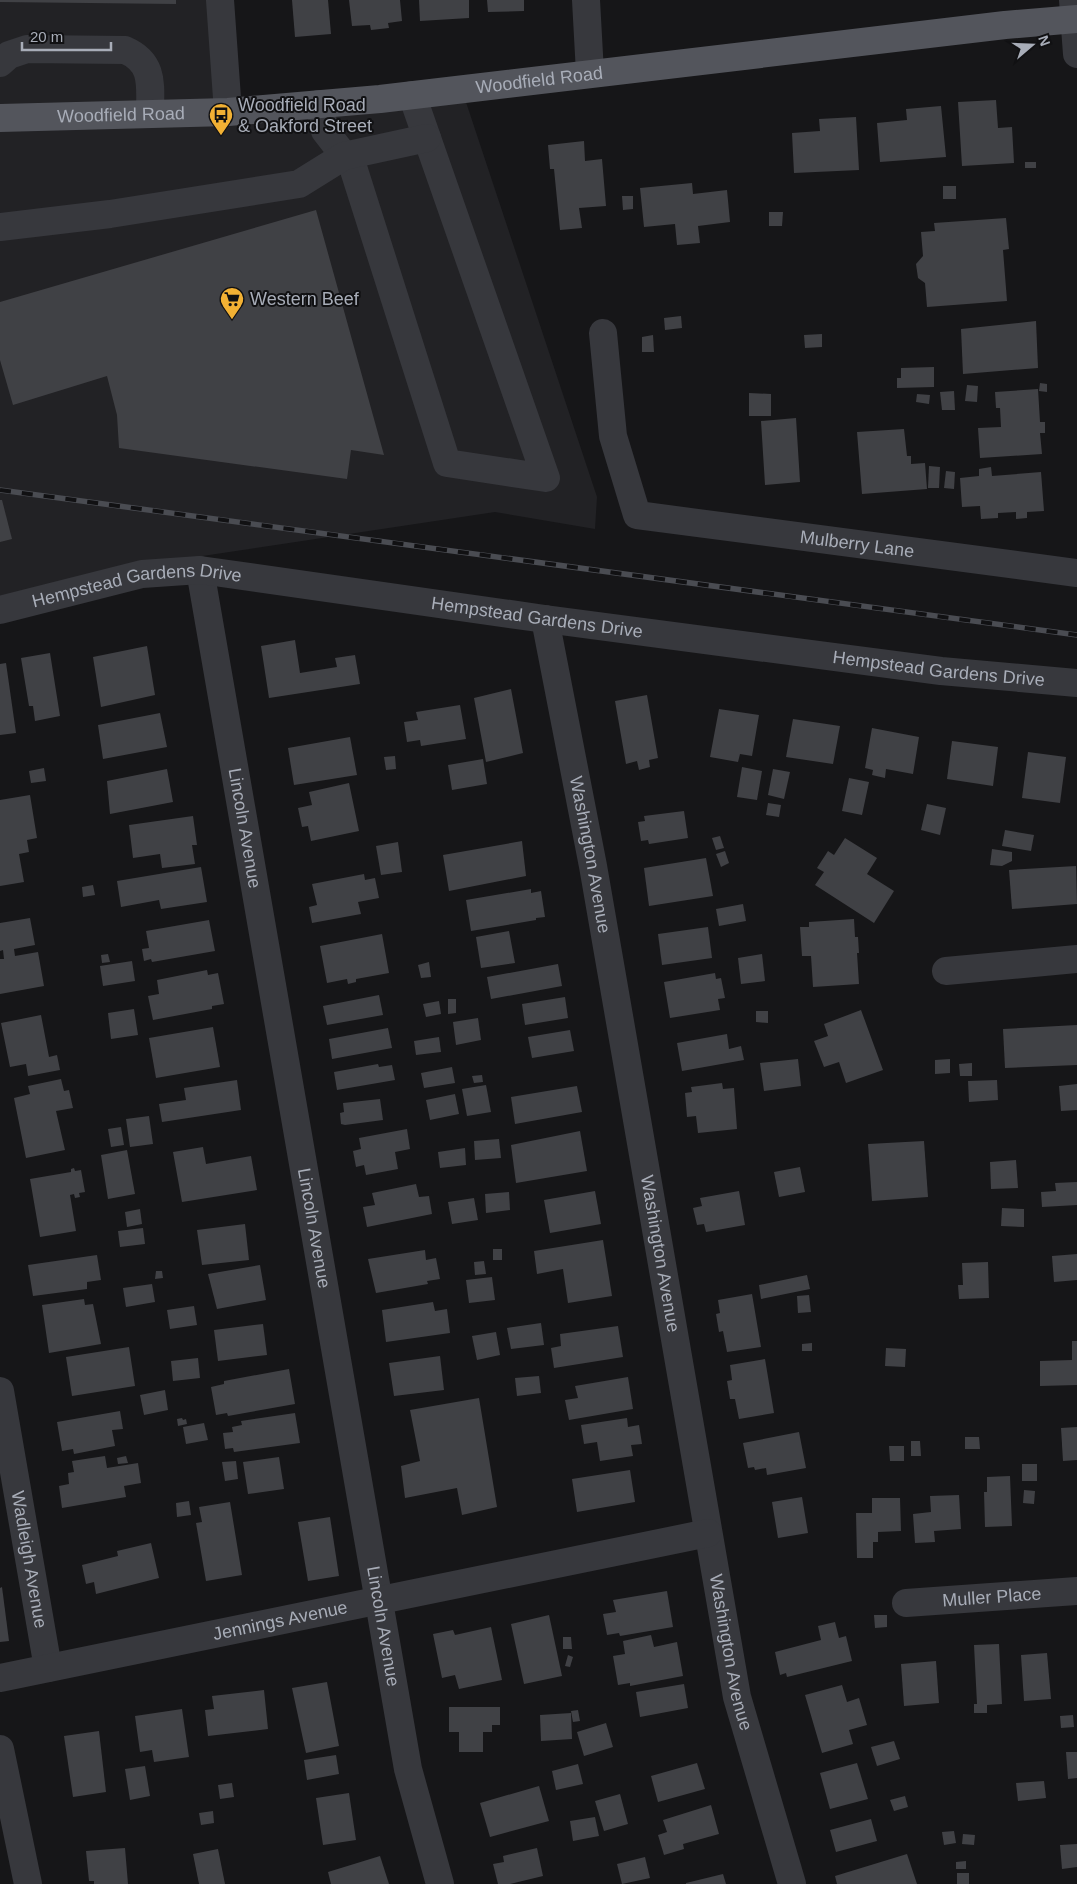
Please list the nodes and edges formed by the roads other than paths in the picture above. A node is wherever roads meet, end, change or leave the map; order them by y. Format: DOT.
graph roads {
  1 [pos="220,0"];
  2 [pos="586,0"];
  3 [pos="1074,12"];
  4 [pos="1077,54"];
  5 [pos="0,63"];
  6 [pos="590,73"];
  7 [pos="412,95"];
  8 [pos="319,104"];
  9 [pos="228,112"];
  10 [pos="150,114"];
  11 [pos="0,118"];
  12 [pos="428,138"];
  13 [pos="344,156"];
  14 [pos="0,227"];
  15 [pos="603,333"];
  16 [pos="200,570"];
  17 [pos="1077,573"];
  18 [pos="0,610"];
  19 [pos="545,619"];
  20 [pos="1077,683"];
  21 [pos="1077,959"];
  22 [pos="946,971"];
  23 [pos="0,1391"];
  24 [pos="708,1533"];
  25 [pos="1077,1591"];
  26 [pos="380,1601"];
  27 [pos="906,1603"];
  28 [pos="48,1668"];
  29 [pos="0,1678"];
  30 [pos="0,1749"];
  31 [pos="28,1884"];
  32 [pos="440,1884"];
  33 [pos="792,1884"];
  1 -- 9 [label="street"];
  2 -- 6 [label="street"];
  3 -- 4 [label="street"];
  3 -- 6 [label="main road, Woodfield Road"];
  5 -- 10 [label="street"];
  6 -- 7 [label="main road, Woodfield Road"];
  7 -- 8 [label="main road, Woodfield Road"];
  7 -- 12 [label="street"];
  8 -- 9 [label="main road, Woodfield Road"];
  8 -- 13 [label="street"];
  9 -- 10 [label="main road, Woodfield Road"];
  10 -- 11 [label="main road, Woodfield Road"];
  12 -- 13 [label="street"];
  12 -- 13 [label="street"];
  13 -- 14 [label="street"];
  15 -- 17 [label="street, Mulberry Lane"];
  16 -- 18 [label="street, Hempstead Gardens Drive"];
  16 -- 19 [label="street, Hempstead Gardens Drive"];
  16 -- 26 [label="street, Lincoln Avenue"];
  19 -- 20 [label="street, Hempstead Gardens Drive"];
  19 -- 24 [label="street, Washington Avenue"];
  21 -- 22 [label="street"];
  23 -- 28 [label="street, Wadleigh Avenue"];
  24 -- 26 [label="street, Jennings Avenue"];
  24 -- 33 [label="street, Washington Avenue"];
  25 -- 27 [label="street, Muller Place"];
  26 -- 28 [label="street, Jennings Avenue"];
  26 -- 32 [label="street, Lincoln Avenue"];
  28 -- 29 [label="street, Jennings Avenue"];
  30 -- 31 [label="street"];
}
